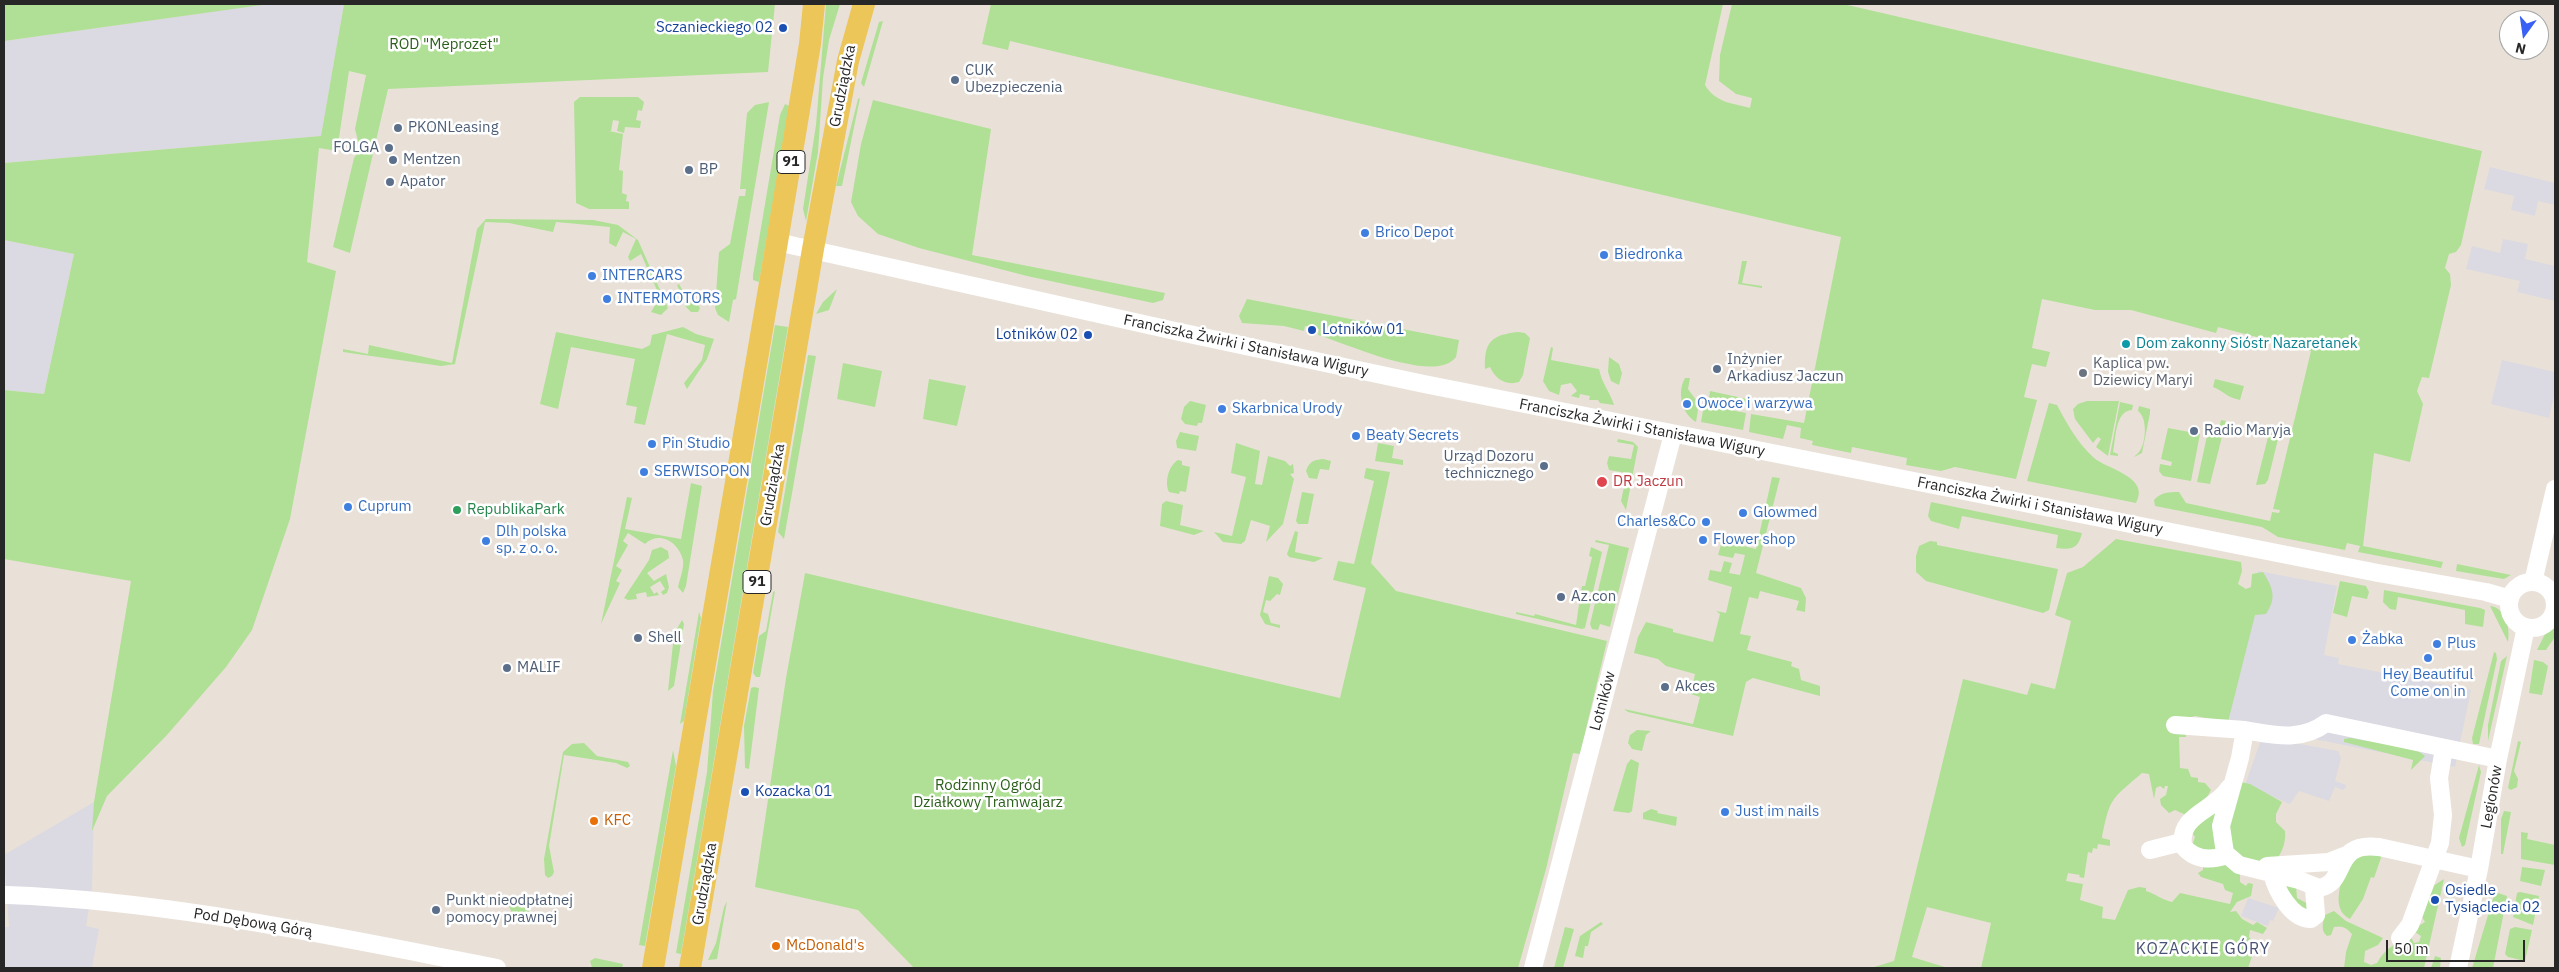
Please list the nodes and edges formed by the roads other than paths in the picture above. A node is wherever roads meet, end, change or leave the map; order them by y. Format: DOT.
graph roads {
  1 [pos="814,4"];
  2 [pos="864,4"];
  3 [pos="777,242"];
  4 [pos="813,250"];
  5 [pos="1674,434"];
  6 [pos="2555,489"];
  7 [pos="2533,582"];
  8 [pos="2510,599"];
  9 [pos="2555,607"];
  10 [pos="2526,627"];
  11 [pos="2175,725"];
  12 [pos="2245,730"];
  13 [pos="2444,748"];
  14 [pos="2498,759"];
  15 [pos="2234,779"];
  16 [pos="2182,842"];
  17 [pos="2150,850"];
  18 [pos="2227,855"];
  19 [pos="2347,855"];
  20 [pos="2435,859"];
  21 [pos="2248,867"];
  22 [pos="2479,869"];
  23 [pos="2272,874"];
  24 [pos="2314,888"];
  25 [pos="7,895"];
  26 [pos="2400,938"];
  27 [pos="497,968"];
  28 [pos="653,968"];
  29 [pos="690,968"];
  30 [pos="1533,968"];
  31 [pos="2458,968"];
  1 -- 3 [label="main road, 91"];
  2 -- 4 [label="main road, Grudziądzka / 91"];
  3 -- 4 [label="street, Franciszka Żwirki i Stanisława Wigury"];
  3 -- 28 [label="main road, 91"];
  4 -- 5 [label="street, Franciszka Żwirki i Stanisława Wigury"];
  4 -- 29 [label="main road, Grudziądzka / 91"];
  5 -- 8 [label="street, Franciszka Żwirki i Stanisława Wigury"];
  5 -- 30 [label="street, Lotników"];
  6 -- 7 [label="street"];
  7 -- 8 [label="street"];
  7 -- 9 [label="street"];
  8 -- 10 [label="street"];
  9 -- 10 [label="street"];
  10 -- 14 [label="street, Legionów"];
  11 -- 12 [label="street"];
  12 -- 13 [label="street"];
  12 -- 15 [label="street"];
  13 -- 14 [label="street"];
  13 -- 20 [label="street"];
  14 -- 22 [label="street, Legionów"];
  15 -- 16 [label="street"];
  15 -- 18 [label="street"];
  16 -- 17 [label="street"];
  16 -- 18 [label="street"];
  18 -- 21 [label="street"];
  19 -- 20 [label="street"];
  19 -- 21 [label="street"];
  19 -- 24 [label="street"];
  20 -- 22 [label="street"];
  20 -- 26 [label="street"];
  21 -- 23 [label="street"];
  22 -- 31 [label="street, Legionów"];
  23 -- 24 [label="street"];
  23 -- 24 [label="street"];
  25 -- 27 [label="street, Pod Dębową Górą"];
}
